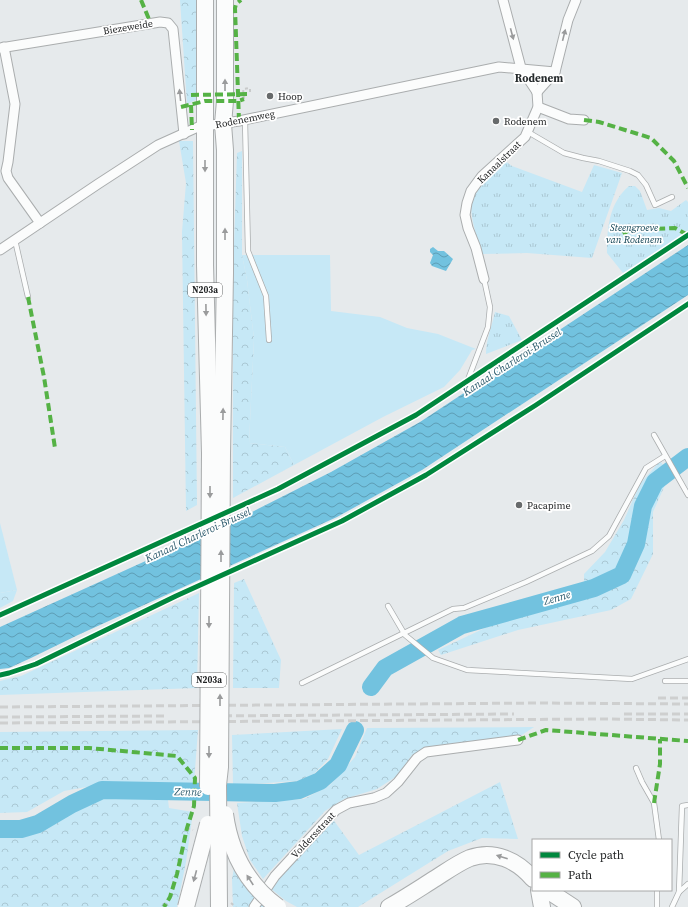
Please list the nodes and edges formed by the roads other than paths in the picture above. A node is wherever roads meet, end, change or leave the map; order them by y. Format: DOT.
graph roads {
  1 [pos="205,0"];
  2 [pos="225,0"];
  3 [pos="503,0"];
  4 [pos="576,0"];
  5 [pos="2,47"];
  6 [pos="521,68"];
  7 [pos="555,72"];
  8 [pos="537,92"];
  9 [pos="538,107"];
  10 [pos="245,120"];
  11 [pos="584,120"];
  12 [pos="223,124"];
  13 [pos="205,127"];
  14 [pos="528,132"];
  15 [pos="184,134"];
  16 [pos="672,197"];
  17 [pos="40,223"];
  18 [pos="688,235"];
  19 [pos="15,240"];
  20 [pos="0,250"];
  21 [pos="484,279"];
  22 [pos="28,297"];
  23 [pos="269,340"];
  24 [pos="467,382"];
  25 [pos="654,435"];
  26 [pos="216,453"];
  27 [pos="665,456"];
  28 [pos="688,494"];
  29 [pos="388,606"];
  30 [pos="0,615"];
  31 [pos="405,634"];
  32 [pos="688,659"];
  33 [pos="665,681"];
  34 [pos="688,681"];
  35 [pos="302,683"];
  36 [pos="518,740"];
  37 [pos="220,767"];
  38 [pos="636,768"];
  39 [pos="688,805"];
  40 [pos="208,824"];
  41 [pos="659,839"];
  42 [pos="532,878"];
  43 [pos="688,884"];
  44 [pos="539,891"];
  45 [pos="549,891"];
  46 [pos="657,891"];
  47 [pos="679,892"];
  48 [pos="186,907"];
  49 [pos="210,907"];
  50 [pos="219,907"];
  51 [pos="254,907"];
  52 [pos="278,907"];
  53 [pos="389,907"];
  54 [pos="542,907"];
  55 [pos="573,907"];
  56 [pos="657,907"];
  57 [pos="672,907"];
  1 -- 13 [label="highway, N203a"];
  12 -- 2 [label="highway, N203a, one-way"];
  3 -- 6 [label="street, one-way"];
  7 -- 4 [label="street, one-way"];
  15 -- 5 [label="street, Biezeweide, one-way"];
  5 -- 17 [label="street"];
  6 -- 7 [label="street, Rodenemweg"];
  6 -- 8 [label="street"];
  6 -- 10 [label="street, Rodenemweg"];
  7 -- 8 [label="street"];
  8 -- 9 [label="street, Kanaalstraat"];
  9 -- 11 [label="street"];
  9 -- 14 [label="street, Kanaalstraat"];
  10 -- 12 [label="street, Rodenemweg"];
  10 -- 23 [label="lane"];
  12 -- 13 [label="street, Rodenemweg"];
  26 -- 12 [label="highway, N203a, one-way"];
  13 -- 15 [label="street, Rodenemweg"];
  13 -- 26 [label="highway, N203a, one-way"];
  14 -- 16 [label="lane"];
  14 -- 21 [label="street, Kanaalstraat"];
  15 -- 17 [label="street, Rodenemweg"];
  17 -- 19 [label="street, Rodenemweg"];
  18 -- 24 [label="lane"];
  19 -- 20 [label="street, Rodenemweg"];
  19 -- 22 [label="lane"];
  21 -- 24 [label="lane"];
  24 -- 30 [label="lane"];
  25 -- 27 [label="lane"];
  37 -- 26 [label="highway, N203a, one-way, bridge"];
  26 -- 40 [label="highway, N203a, one-way, bridge"];
  27 -- 28 [label="lane"];
  27 -- 31 [label="lane"];
  29 -- 31 [label="lane"];
  31 -- 32 [label="lane"];
  31 -- 35 [label="lane"];
  33 -- 34 [label="lane"];
  36 -- 51 [label="street, Voldersstraat"];
  37 -- 50 [label="highway, N203a, bridge"];
  52 -- 37 [label="highway, one-way, bridge"];
  38 -- 41 [label="lane"];
  39 -- 47 [label="lane"];
  40 -- 48 [label="highway, one-way, bridge"];
  40 -- 49 [label="highway, N203a, bridge"];
  42 -- 53 [label="highway, one-way"];
  43 -- 47 [label="lane"];
  44 -- 54 [label="highway"];
  45 -- 55 [label="highway"];
  46 -- 56 [label="lane"];
  47 -- 57 [label="lane"];
}
